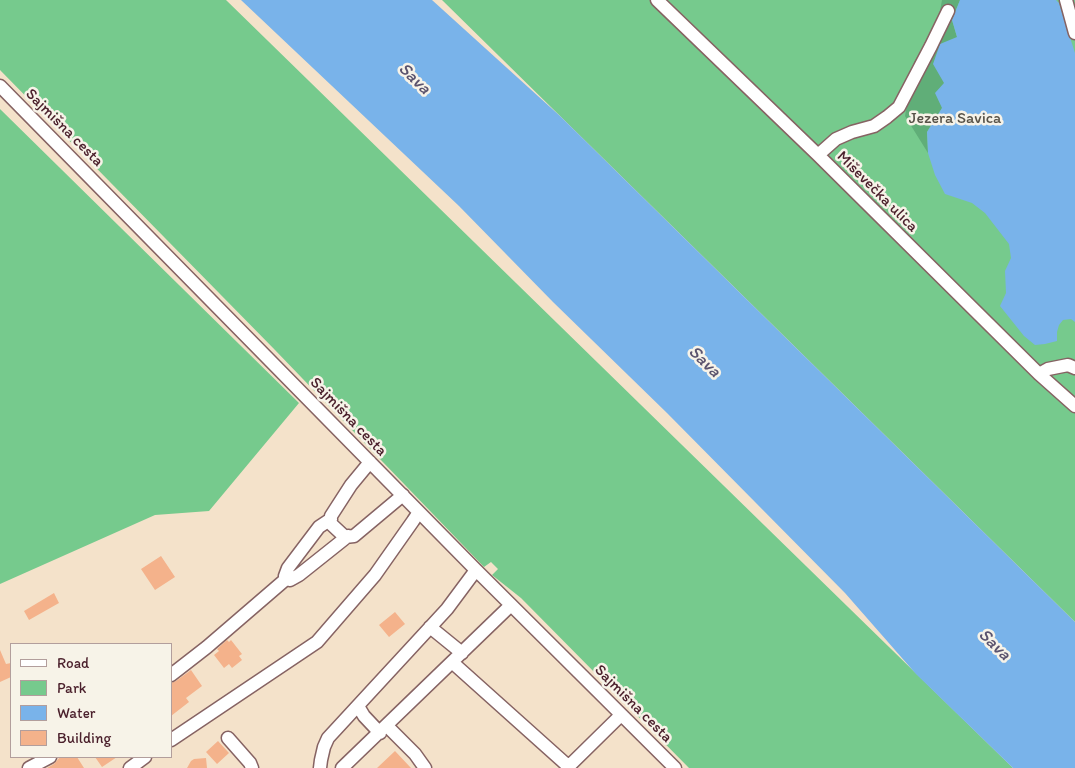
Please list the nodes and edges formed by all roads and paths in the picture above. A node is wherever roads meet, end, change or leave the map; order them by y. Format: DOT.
graph roads {
  1 [pos="657,0"];
  2 [pos="1066,0"];
  3 [pos="948,11"];
  4 [pos="1075,33"];
  5 [pos="0,86"];
  6 [pos="818,155"];
  7 [pos="1075,368"];
  8 [pos="1039,374"];
  9 [pos="1075,406"];
  10 [pos="370,462"];
  11 [pos="402,496"];
  12 [pos="419,512"];
  13 [pos="331,519"];
  14 [pos="348,536"];
  15 [pos="476,570"];
  16 [pos="286,579"];
  17 [pos="511,606"];
  18 [pos="430,626"];
  19 [pos="462,653"];
  20 [pos="453,663"];
  21 [pos="172,674"];
  22 [pos="358,706"];
  23 [pos="621,715"];
  24 [pos="383,730"];
  25 [pos="228,738"];
  26 [pos="172,739"];
  27 [pos="48,758"];
  28 [pos="568,767"];
  29 [pos="29,768"];
  30 [pos="252,768"];
  31 [pos="320,768"];
  32 [pos="342,768"];
  33 [pos="425,768"];
  34 [pos="675,768"];
  1 -- 6 [label="street, Miševečka ulica"];
  2 -- 4 [label="street"];
  3 -- 6 [label="street"];
  5 -- 10 [label="street, Sajmišna cesta"];
  6 -- 8 [label="street, Miševečka ulica"];
  7 -- 8 [label="street"];
  8 -- 9 [label="street, Miševečka ulica"];
  10 -- 11 [label="street, Sajmišna cesta"];
  10 -- 13 [label="street"];
  11 -- 12 [label="street, Sajmišna cesta"];
  11 -- 14 [label="street"];
  12 -- 15 [label="street, Sajmišna cesta"];
  12 -- 26 [label="street"];
  13 -- 14 [label="street"];
  13 -- 16 [label="street"];
  14 -- 16 [label="street"];
  15 -- 17 [label="street, Sajmišna cesta"];
  15 -- 18 [label="street"];
  16 -- 21 [label="street"];
  17 -- 19 [label="street"];
  17 -- 23 [label="street, Sajmišna cesta"];
  18 -- 19 [label="street"];
  18 -- 22 [label="street"];
  19 -- 20 [label="street"];
  20 -- 24 [label="street"];
  20 -- 28 [label="street"];
  22 -- 24 [label="street"];
  22 -- 31 [label="street"];
  23 -- 28 [label="street"];
  23 -- 34 [label="street, Sajmišna cesta"];
  24 -- 32 [label="street"];
  24 -- 33 [label="street"];
  25 -- 30 [label="street"];
  27 -- 29 [label="street"];
}
